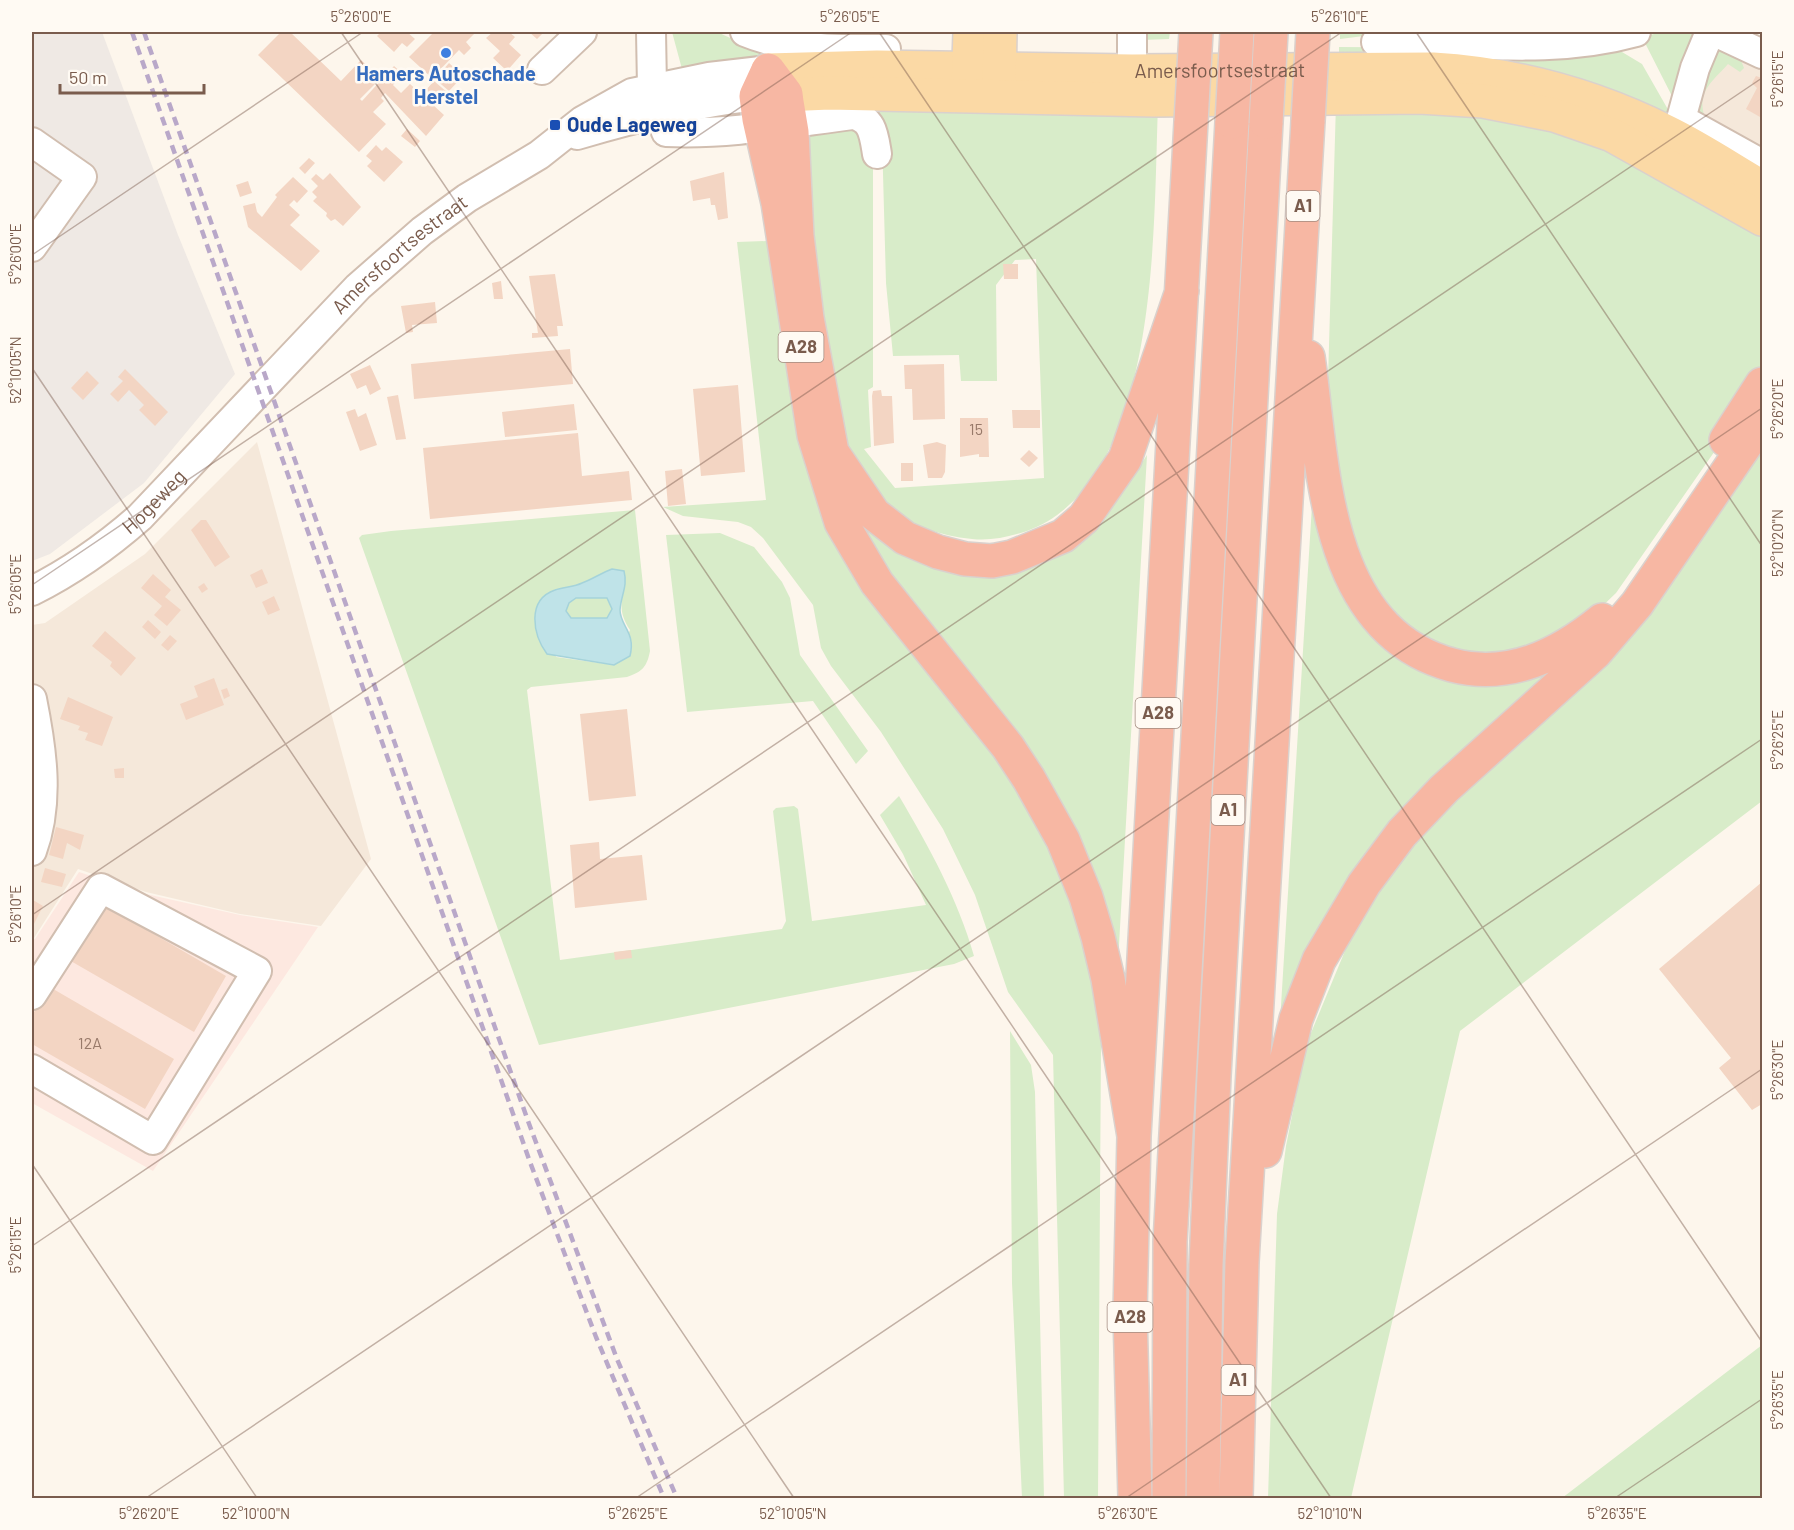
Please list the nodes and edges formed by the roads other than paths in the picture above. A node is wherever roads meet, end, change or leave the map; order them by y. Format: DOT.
graph roads {
  1 [pos="582,32"];
  2 [pos="651,32"];
  3 [pos="745,32"];
  4 [pos="970,32"];
  5 [pos="1000,32"];
  6 [pos="1131,32"];
  7 [pos="1196,32"];
  8 [pos="1237,32"];
  9 [pos="1271,32"];
  10 [pos="1314,32"];
  11 [pos="1634,32"];
  12 [pos="1710,32"];
  13 [pos="1715,32"];
  14 [pos="1376,42"];
  15 [pos="886,49"];
  16 [pos="1762,54"];
  17 [pos="542,70"];
  18 [pos="1131,71"];
  19 [pos="984,82"];
  20 [pos="655,100"];
  21 [pos="772,103"];
  22 [pos="32,142"];
  23 [pos="877,154"];
  24 [pos="1762,164"];
  25 [pos="1762,187"];
  26 [pos="1762,219"];
  27 [pos="32,248"];
  28 [pos="1298,290"];
  29 [pos="1182,291"];
  30 [pos="1762,384"];
  31 [pos="259,391"];
  32 [pos="1762,421"];
  33 [pos="32,591"];
  34 [pos="32,699"];
  35 [pos="32,851"];
  36 [pos="32,995"];
  37 [pos="32,1069"];
  38 [pos="1134,1136"];
  39 [pos="1242,1262"];
  40 [pos="1135,1498"];
  41 [pos="1169,1498"];
  42 [pos="1203,1498"];
  43 [pos="1236,1498"];
  1 -- 17 [label="street"];
  2 -- 20 [label="street"];
  3 -- 15 [label="street"];
  4 -- 19 [label="main road"];
  5 -- 19 [label="main road"];
  6 -- 18 [label="street"];
  7 -- 29 [label="highway, A28, bridge"];
  8 -- 41 [label="highway, A1, bridge"];
  9 -- 42 [label="highway, A1, bridge"];
  10 -- 28 [label="highway, A1, bridge"];
  11 -- 14 [label="street"];
  12 -- 24 [label="street"];
  13 -- 16 [label="street"];
  18 -- 19 [label="main road, Amersfoortsestraat"];
  18 -- 25 [label="main road, Amersfoortsestraat"];
  19 -- 21 [label="main road, Amersfoortsestraat"];
  19 -- 26 [label="main road, Amersfoortsestraat"];
  20 -- 21 [label="street, Amersfoortsestraat"];
  20 -- 21 [label="street, Amersfoortsestraat"];
  20 -- 31 [label="street, Amersfoortsestraat"];
  21 -- 23 [label="street, Amersfoortsestraat"];
  21 -- 29 [label="highway, A28"];
  21 -- 38 [label="highway, A28"];
  22 -- 27 [label="street"];
  28 -- 30 [label="highway, A1"];
  28 -- 39 [label="highway, A1"];
  29 -- 38 [label="highway, A28"];
  31 -- 33 [label="street, Hogeweg"];
  32 -- 39 [label="highway, A1"];
  34 -- 35 [label="street"];
  36 -- 37 [label="street"];
  38 -- 40 [label="highway, A28"];
  39 -- 43 [label="highway, A1"];
}
